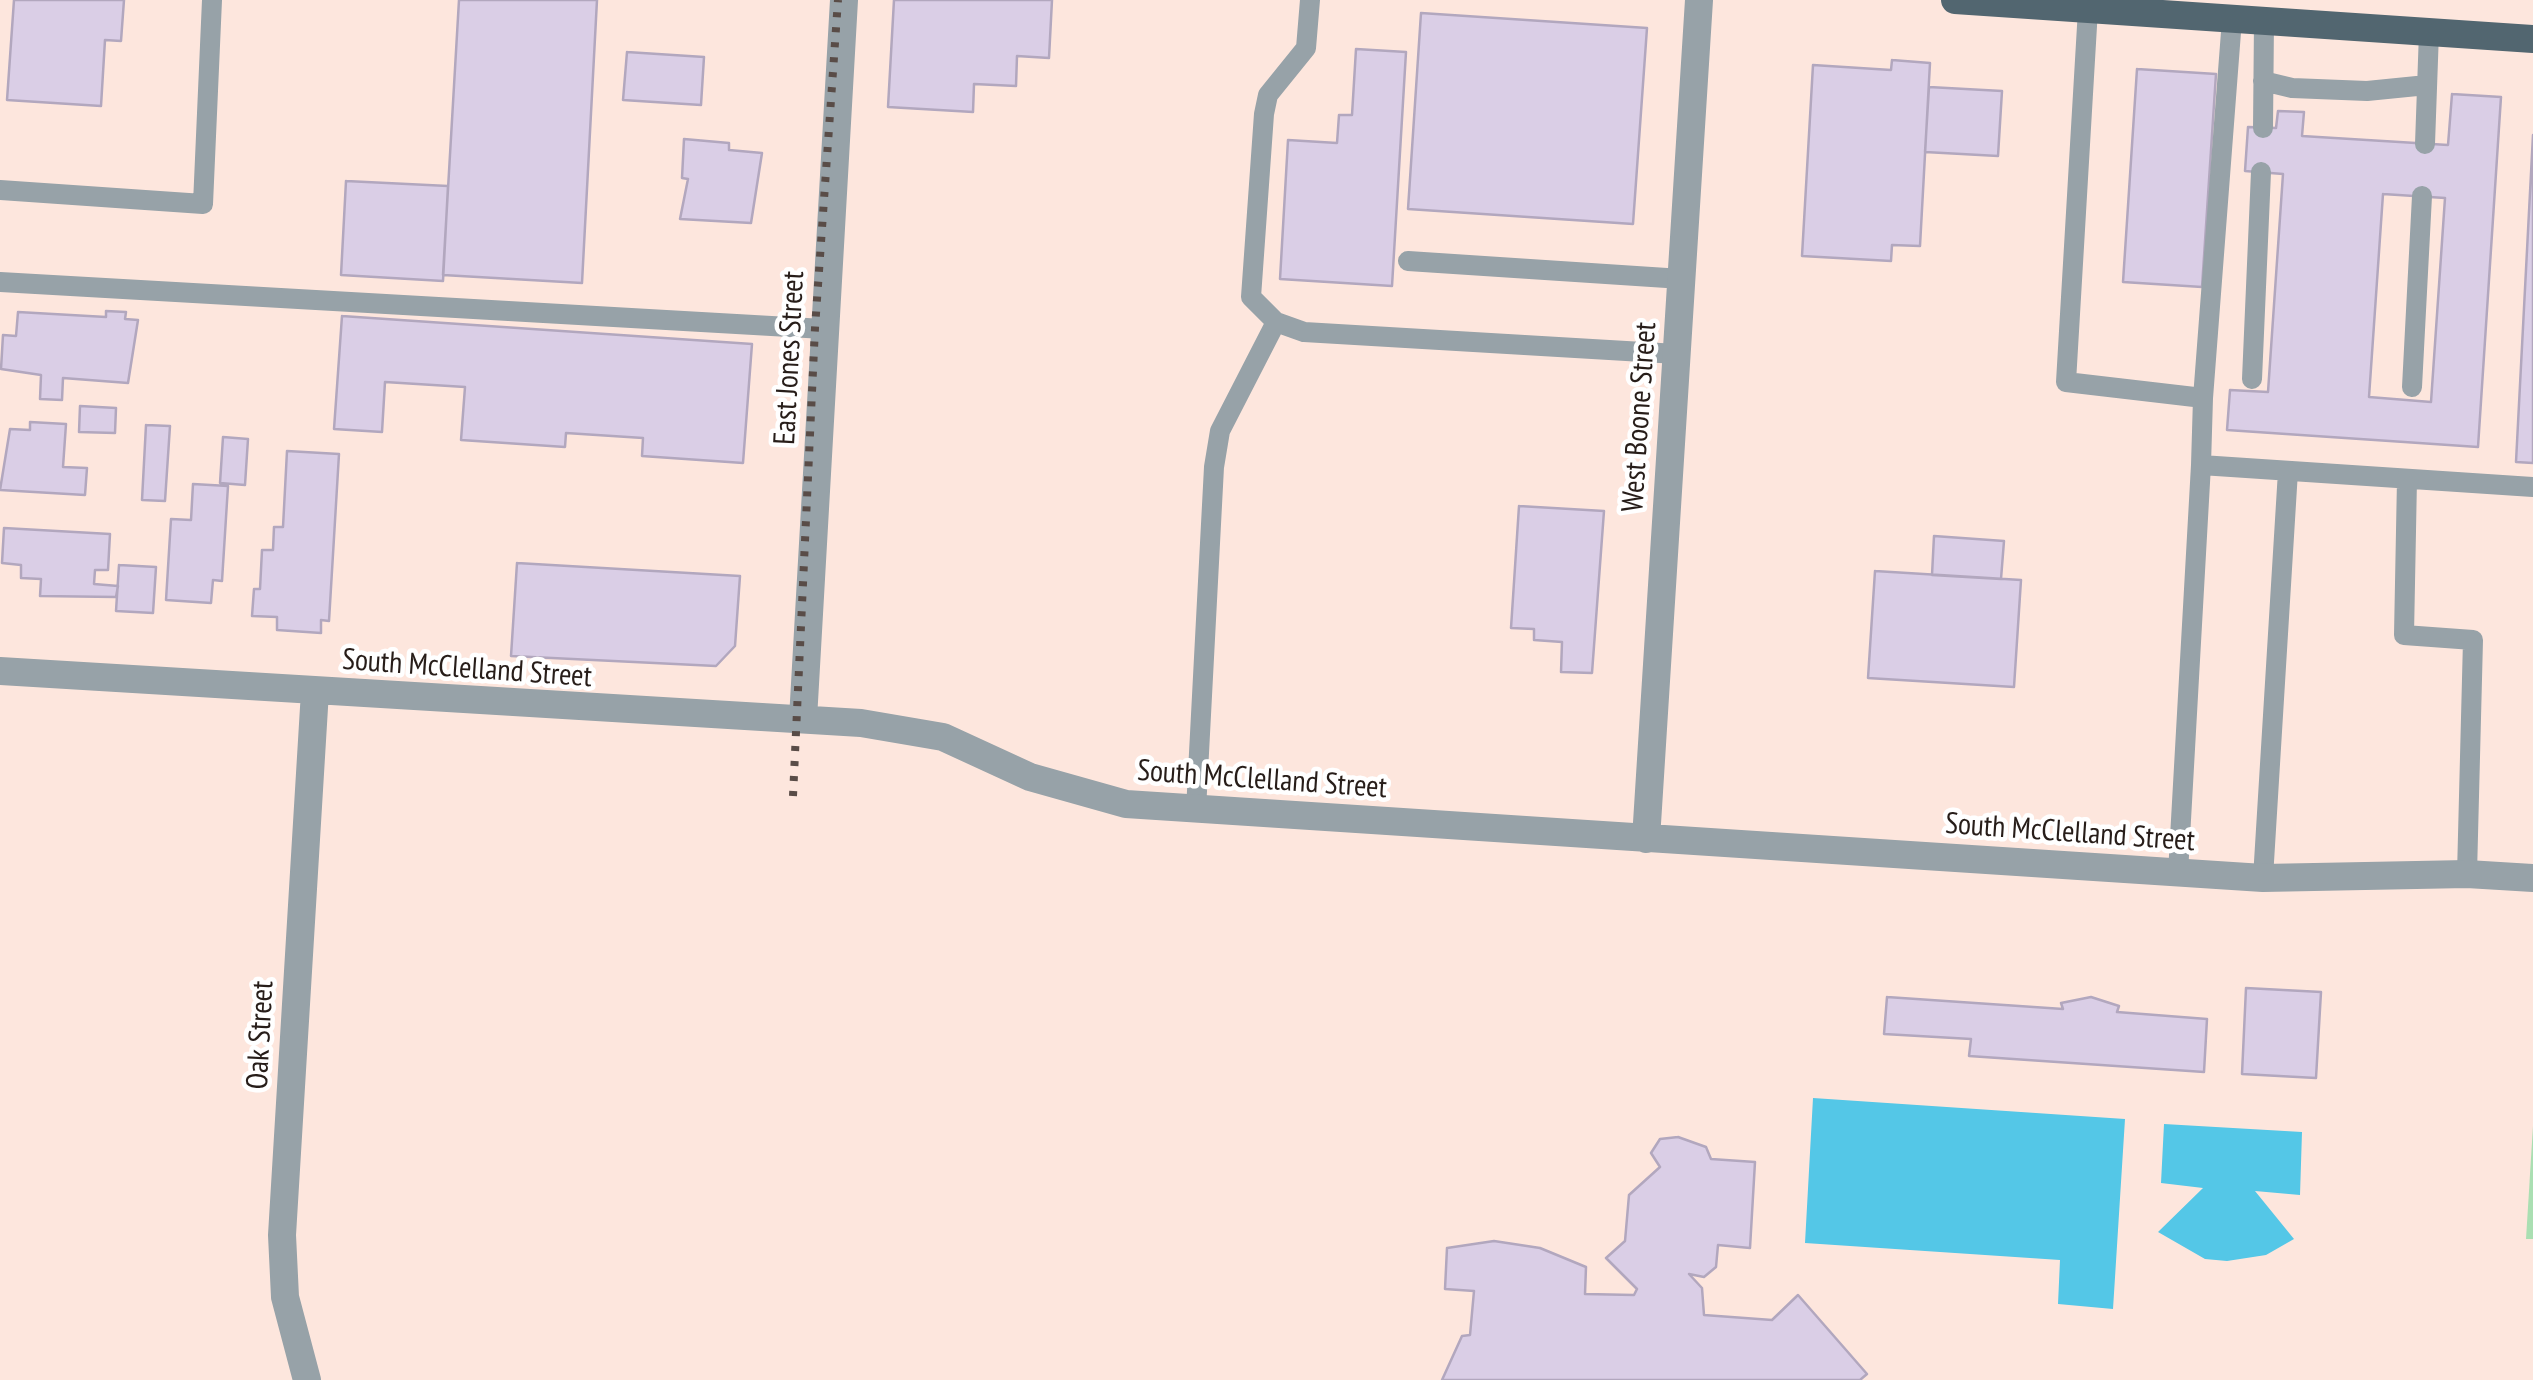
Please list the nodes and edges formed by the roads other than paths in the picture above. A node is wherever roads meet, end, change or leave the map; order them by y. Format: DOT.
graph roads {
  1 [pos="212,0"];
  2 [pos="844,0"];
  3 [pos="1310,0"];
  4 [pos="1700,0"];
  5 [pos="1955,0"];
  6 [pos="2088,9"];
  7 [pos="2232,19"];
  8 [pos="2264,21"];
  9 [pos="2429,32"];
  10 [pos="2533,39"];
  11 [pos="2263,81"];
  12 [pos="2427,85"];
  13 [pos="2262,128"];
  14 [pos="2425,144"];
  15 [pos="2261,172"];
  16 [pos="0,190"];
  17 [pos="2422,196"];
  18 [pos="1408,261"];
  19 [pos="1682,279"];
  20 [pos="0,282"];
  21 [pos="1276,322"];
  22 [pos="824,329"];
  23 [pos="1677,354"];
  24 [pos="2252,380"];
  25 [pos="2412,387"];
  26 [pos="2204,398"];
  27 [pos="2201,465"];
  28 [pos="2288,471"];
  29 [pos="2408,479"];
  30 [pos="2533,487"];
  31 [pos="0,671"];
  32 [pos="315,691"];
  33 [pos="802,720"];
  34 [pos="1196,810"];
  35 [pos="1646,839"];
  36 [pos="2178,873"];
  37 [pos="2467,874"];
  38 [pos="2263,878"];
  39 [pos="2533,878"];
  40 [pos="307,1380"];
  1 -- 16 [label="lane"];
  2 -- 22 [label="street, East Jones Street"];
  3 -- 21 [label="lane"];
  4 -- 19 [label="street, West Boone Street"];
  5 -- 6 [label="main road"];
  6 -- 7 [label="main road"];
  6 -- 26 [label="lane"];
  7 -- 8 [label="main road"];
  7 -- 26 [label="lane"];
  8 -- 9 [label="main road"];
  8 -- 11 [label="lane"];
  9 -- 10 [label="main road"];
  9 -- 12 [label="lane"];
  11 -- 12 [label="lane"];
  11 -- 13 [label="lane"];
  12 -- 14 [label="lane"];
  15 -- 24 [label="lane"];
  17 -- 25 [label="lane"];
  18 -- 19 [label="lane"];
  19 -- 23 [label="street, West Boone Street"];
  20 -- 22 [label="lane"];
  21 -- 23 [label="lane"];
  21 -- 34 [label="lane"];
  22 -- 33 [label="street, East Jones Street"];
  23 -- 35 [label="street, West Boone Street"];
  26 -- 27 [label="lane"];
  27 -- 28 [label="lane"];
  27 -- 36 [label="lane"];
  28 -- 29 [label="lane"];
  28 -- 38 [label="lane"];
  29 -- 30 [label="lane"];
  29 -- 37 [label="lane"];
  31 -- 32 [label="street, South McClelland Street"];
  32 -- 33 [label="street, South McClelland Street"];
  32 -- 40 [label="street, Oak Street"];
  33 -- 34 [label="street, South McClelland Street"];
  34 -- 35 [label="street, South McClelland Street"];
  35 -- 36 [label="street, South McClelland Street"];
  36 -- 38 [label="street, South McClelland Street"];
  37 -- 38 [label="street, South McClelland Street"];
  37 -- 39 [label="street, South McClelland Street"];
}
